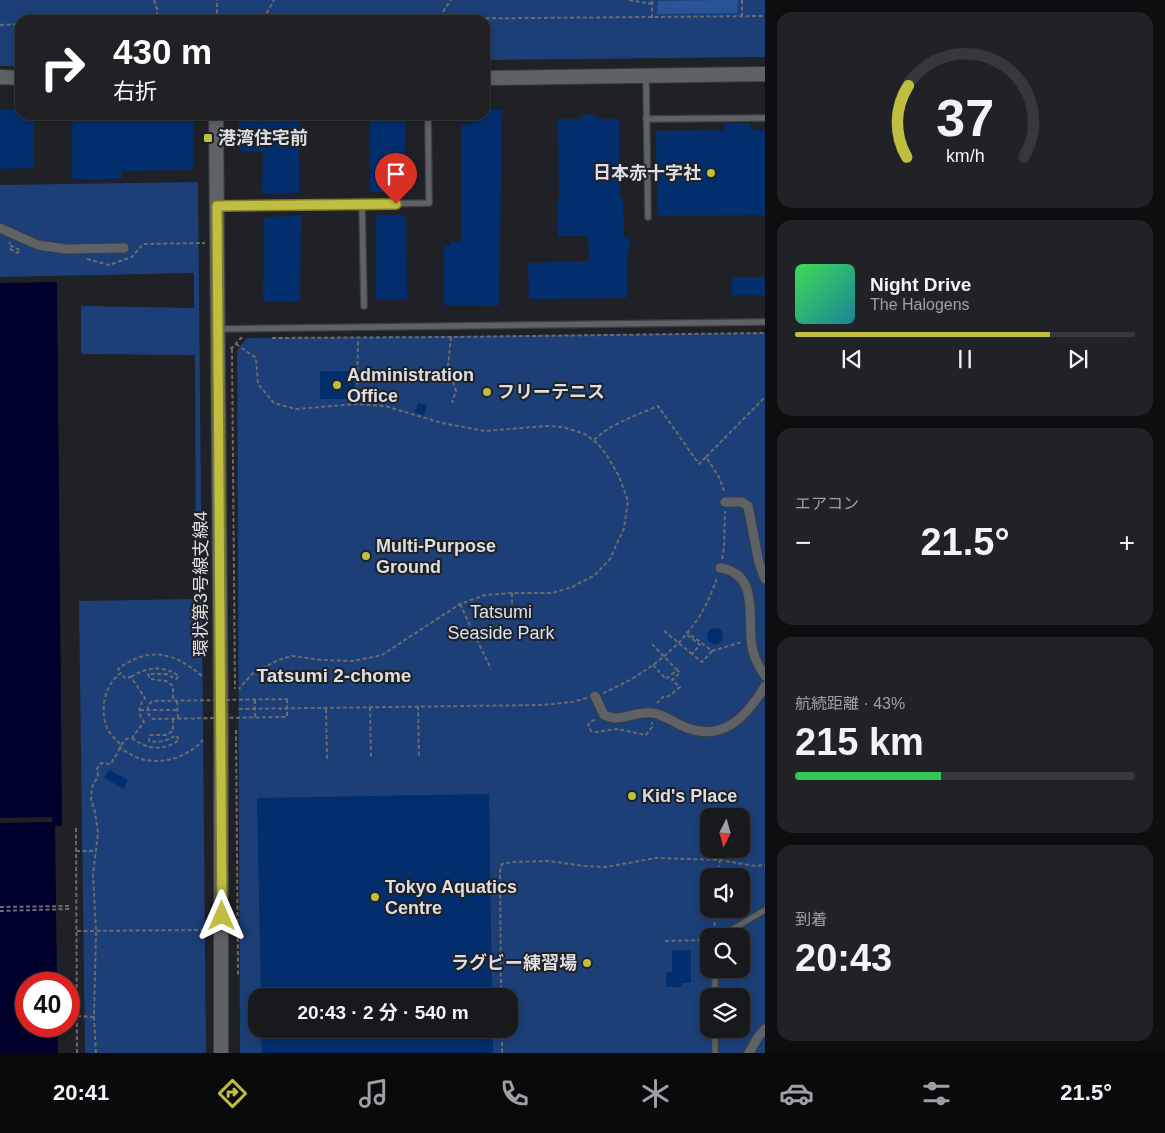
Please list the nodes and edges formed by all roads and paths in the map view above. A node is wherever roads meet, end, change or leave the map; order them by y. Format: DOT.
graph roads {
  1 [pos="154,0"];
  2 [pos="217,0"];
  3 [pos="274,0"];
  4 [pos="451,0"];
  5 [pos="629,0"];
  6 [pos="652,0"];
  7 [pos="742,0"];
  8 [pos="652,4"];
  9 [pos="157,15"];
  10 [pos="217,15"];
  11 [pos="267,15"];
  12 [pos="442,15"];
  13 [pos="765,16"];
  14 [pos="742,17"];
  15 [pos="490,18"];
  16 [pos="652,18"];
  17 [pos="15,24"];
  18 [pos="0,25"];
  19 [pos="765,74"];
  20 [pos="646,76"];
  21 [pos="0,77"];
  22 [pos="15,78"];
  23 [pos="490,78"];
  24 [pos="765,118"];
  25 [pos="646,119"];
  26 [pos="216,120"];
  27 [pos="428,120"];
  28 [pos="362,204"];
  29 [pos="217,206"];
  30 [pos="648,217"];
  31 [pos="0,228"];
  32 [pos="10,241"];
  33 [pos="124,248"];
  34 [pos="10,249"];
  35 [pos="364,306"];
  36 [pos="765,322"];
  37 [pos="218,329"];
  38 [pos="765,333"];
  39 [pos="451,337"];
  40 [pos="250,338"];
  41 [pos="270,338"];
  42 [pos="358,338"];
  43 [pos="236,344"];
  44 [pos="765,398"];
  45 [pos="452,403"];
  46 [pos="357,404"];
  47 [pos="594,440"];
  48 [pos="706,457"];
  49 [pos="725,502"];
  50 [pos="720,568"];
  51 [pos="765,579"];
  52 [pos="512,593"];
  53 [pos="460,604"];
  54 [pos="512,611"];
  55 [pos="664,630"];
  56 [pos="686,633"];
  57 [pos="752,639"];
  58 [pos="678,642"];
  59 [pos="652,644"];
  60 [pos="712,651"];
  61 [pos="692,654"];
  62 [pos="664,656"];
  63 [pos="491,669"];
  64 [pos="677,670"];
  65 [pos="121,673"];
  66 [pos="202,676"];
  67 [pos="765,676"];
  68 [pos="132,677"];
  69 [pos="765,686"];
  70 [pos="595,696"];
  71 [pos="255,700"];
  72 [pos="173,701"];
  73 [pos="177,701"];
  74 [pos="418,706"];
  75 [pos="370,707"];
  76 [pos="287,708"];
  77 [pos="326,708"];
  78 [pos="239,709"];
  79 [pos="140,710"];
  80 [pos="178,710"];
  81 [pos="255,717"];
  82 [pos="173,718"];
  83 [pos="178,718"];
  84 [pos="236,730"];
  85 [pos="132,738"];
  86 [pos="202,740"];
  87 [pos="120,747"];
  88 [pos="419,758"];
  89 [pos="327,759"];
  90 [pos="371,759"];
  91 [pos="76,828"];
  92 [pos="76,851"];
  93 [pos="95,851"];
  94 [pos="720,860"];
  95 [pos="765,865"];
  96 [pos="718,868"];
  97 [pos="0,907"];
  98 [pos="765,910"];
  99 [pos="0,911"];
  100 [pos="735,928"];
  101 [pos="204,930"];
  102 [pos="77,931"];
  103 [pos="96,931"];
  104 [pos="700,940"];
  105 [pos="664,941"];
  106 [pos="77,972"];
  107 [pos="238,975"];
  108 [pos="501,988"];
  109 [pos="80,1016"];
  110 [pos="94,1017"];
  111 [pos="765,1029"];
  112 [pos="77,1037"];
  113 [pos="502,1038"];
  114 [pos="715,1038"];
  115 [pos="77,1053"];
  116 [pos="96,1053"];
  117 [pos="221,1053"];
  118 [pos="502,1053"];
  119 [pos="716,1053"];
  120 [pos="750,1053"];
  1 -- 9 [label="path"];
  2 -- 10 [label="path"];
  3 -- 11 [label="path"];
  4 -- 12 [label="path"];
  5 -- 8 [label="path"];
  6 -- 8 [label="path"];
  7 -- 14 [label="path"];
  8 -- 16 [label="path"];
  13 -- 14 [label="path"];
  14 -- 16 [label="path"];
  15 -- 16 [label="path"];
  17 -- 18 [label="path"];
  19 -- 20 [label="street"];
  20 -- 23 [label="street"];
  20 -- 25 [label="lane"];
  21 -- 22 [label="street"];
  24 -- 25 [label="lane"];
  25 -- 30 [label="lane"];
  26 -- 29 [label="street, 環状第3号線支線4"];
  27 -- 28 [label="lane"];
  28 -- 29 [label="lane"];
  28 -- 35 [label="lane"];
  29 -- 37 [label="street, 環状第3号線支線4"];
  31 -- 33 [label="street"];
  32 -- 34 [label="path"];
  36 -- 37 [label="lane"];
  37 -- 117 [label="street, 環状第3号線支線4"];
  38 -- 39 [label="path"];
  39 -- 42 [label="path"];
  39 -- 45 [label="path"];
  40 -- 43 [label="path"];
  41 -- 42 [label="path"];
  42 -- 46 [label="path"];
  43 -- 46 [label="path"];
  43 -- 53 [label="path"];
  44 -- 48 [label="path"];
  46 -- 47 [label="path"];
  47 -- 48 [label="path"];
  47 -- 52 [label="path"];
  48 -- 49 [label="path"];
  49 -- 50 [label="path"];
  49 -- 51 [label="street"];
  50 -- 56 [label="path"];
  50 -- 57 [label="street"];
  52 -- 53 [label="path"];
  52 -- 54 [label="path"];
  53 -- 63 [label="path"];
  55 -- 58 [label="path"];
  56 -- 58 [label="path"];
  56 -- 60 [label="path"];
  56 -- 61 [label="path"];
  57 -- 60 [label="path"];
  57 -- 67 [label="street"];
  58 -- 61 [label="path"];
  58 -- 62 [label="path"];
  59 -- 62 [label="path"];
  60 -- 61 [label="path"];
  62 -- 64 [label="path"];
  62 -- 70 [label="path"];
  65 -- 66 [label="path"];
  65 -- 68 [label="path"];
  65 -- 87 [label="path"];
  68 -- 72 [label="path"];
  68 -- 79 [label="path"];
  69 -- 70 [label="street"];
  70 -- 74 [label="path"];
  71 -- 73 [label="path, bridge"];
  71 -- 76 [label="path, bridge"];
  71 -- 81 [label="path, bridge"];
  72 -- 73 [label="path, bridge"];
  72 -- 82 [label="path, bridge"];
  73 -- 80 [label="path"];
  74 -- 75 [label="path"];
  74 -- 88 [label="path"];
  75 -- 77 [label="path"];
  75 -- 90 [label="path"];
  76 -- 77 [label="path"];
  76 -- 78 [label="path"];
  76 -- 81 [label="path, bridge"];
  77 -- 89 [label="path"];
  79 -- 80 [label="path"];
  79 -- 85 [label="path"];
  80 -- 83 [label="path"];
  81 -- 83 [label="path, bridge"];
  82 -- 83 [label="path, bridge"];
  82 -- 85 [label="path"];
  84 -- 107 [label="path"];
  85 -- 87 [label="path"];
  86 -- 87 [label="path"];
  87 -- 93 [label="path"];
  91 -- 92 [label="path"];
  92 -- 93 [label="path"];
  92 -- 102 [label="path"];
  93 -- 103 [label="path"];
  94 -- 95 [label="path"];
  94 -- 96 [label="path"];
  94 -- 108 [label="path"];
  97 -- 99 [label="path"];
  98 -- 100 [label="lane"];
  101 -- 103 [label="path"];
  102 -- 103 [label="path"];
  102 -- 106 [label="path"];
  103 -- 110 [label="path"];
  104 -- 105 [label="path"];
  109 -- 110 [label="path"];
  110 -- 116 [label="path"];
  111 -- 120 [label="street"];
  112 -- 115 [label="path"];
  113 -- 118 [label="path"];
  114 -- 119 [label="lane"];
}
